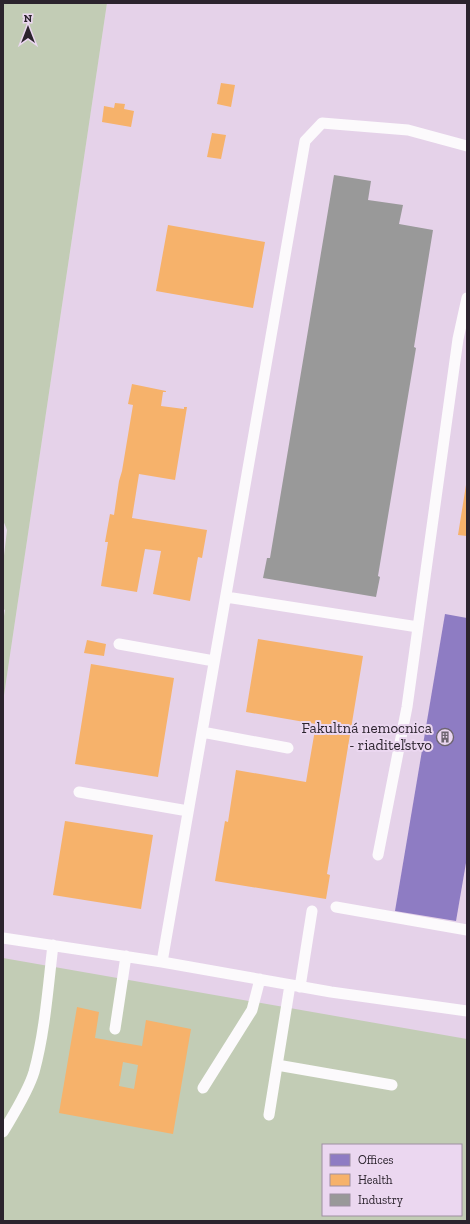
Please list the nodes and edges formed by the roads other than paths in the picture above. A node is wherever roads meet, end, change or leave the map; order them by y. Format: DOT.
graph roads {
  1 [pos="467,146"];
  2 [pos="467,298"];
  3 [pos="226,597"];
  4 [pos="418,627"];
  5 [pos="118,644"];
  6 [pos="214,661"];
  7 [pos="202,732"];
  8 [pos="288,748"];
  9 [pos="79,792"];
  10 [pos="188,811"];
  11 [pos="378,855"];
  12 [pos="336,907"];
  13 [pos="312,911"];
  14 [pos="467,930"];
  15 [pos="3,938"];
  16 [pos="54,945"];
  17 [pos="126,956"];
  18 [pos="162,962"];
  19 [pos="260,979"];
  20 [pos="295,986"];
  21 [pos="467,1011"];
  22 [pos="115,1028"];
  23 [pos="277,1065"];
  24 [pos="392,1085"];
  25 [pos="203,1088"];
  26 [pos="269,1115"];
  27 [pos="3,1132"];
  1 -- 3 [label="lane"];
  2 -- 4 [label="lane"];
  3 -- 4 [label="lane"];
  3 -- 6 [label="lane"];
  4 -- 11 [label="lane"];
  5 -- 6 [label="lane"];
  6 -- 7 [label="lane"];
  7 -- 8 [label="lane"];
  7 -- 10 [label="lane"];
  9 -- 10 [label="lane"];
  10 -- 18 [label="lane"];
  12 -- 14 [label="lane"];
  13 -- 20 [label="lane"];
  15 -- 16 [label="lane"];
  16 -- 17 [label="lane"];
  16 -- 27 [label="lane"];
  17 -- 18 [label="lane"];
  17 -- 22 [label="lane"];
  18 -- 19 [label="lane"];
  19 -- 20 [label="lane"];
  19 -- 25 [label="lane"];
  20 -- 21 [label="lane"];
  20 -- 23 [label="lane"];
  23 -- 24 [label="lane"];
  23 -- 26 [label="lane"];
}
